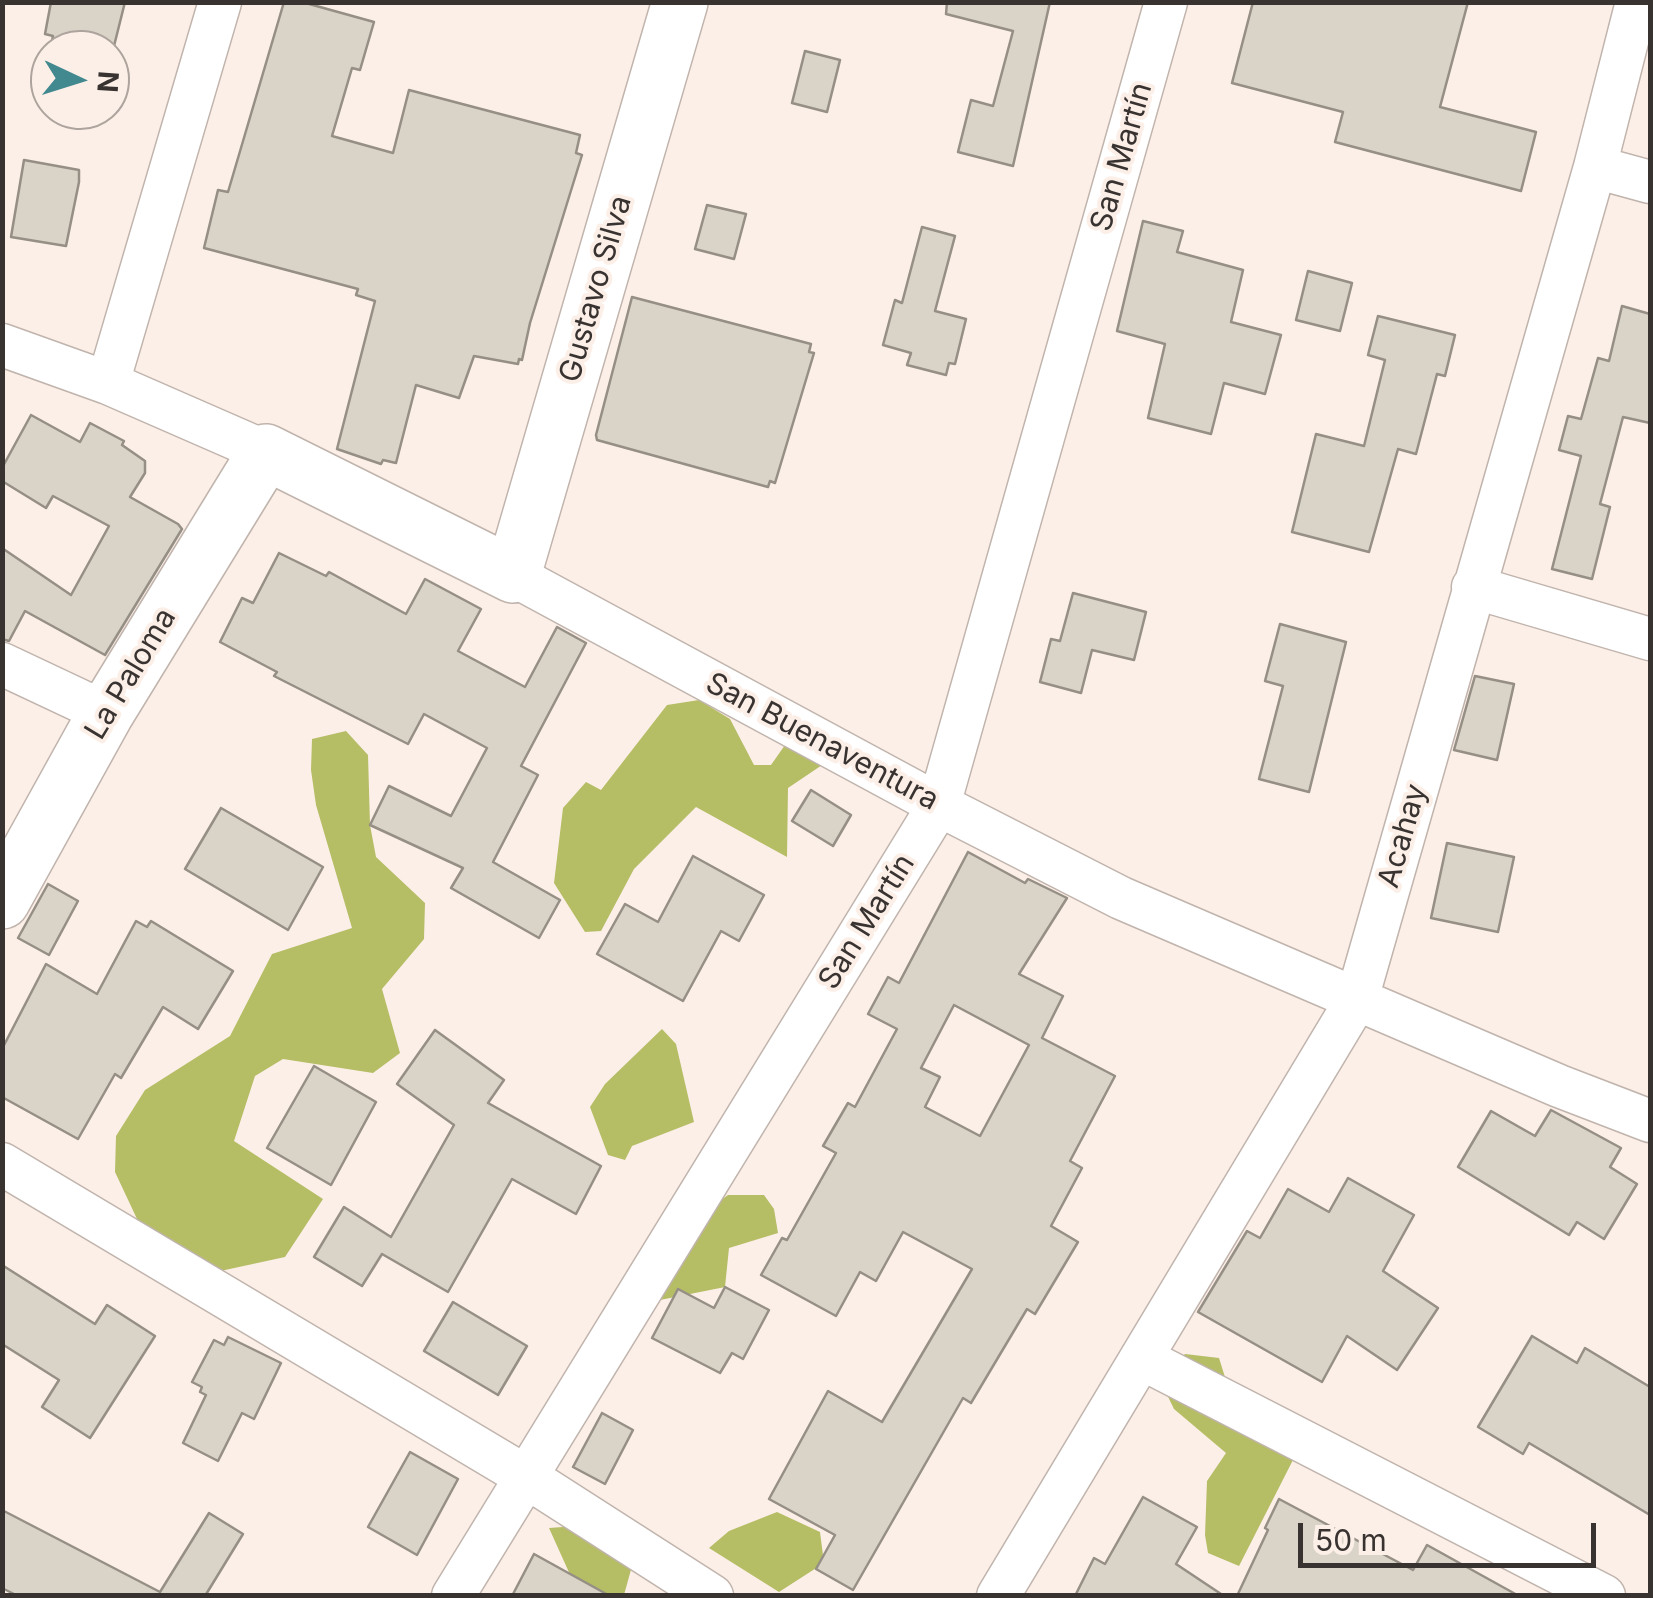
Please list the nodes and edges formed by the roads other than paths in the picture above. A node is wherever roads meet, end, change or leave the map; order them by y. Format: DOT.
graph roads {
  1 [pos="220,2"];
  2 [pos="680,2"];
  3 [pos="1166,2"];
  4 [pos="1637,2"];
  5 [pos="1595,167"];
  6 [pos="1650,182"];
  7 [pos="2,345"];
  8 [pos="108,383"];
  9 [pos="266,452"];
  10 [pos="513,575"];
  11 [pos="1473,587"];
  12 [pos="1650,639"];
  13 [pos="2,664"];
  14 [pos="106,713"];
  15 [pos="939,805"];
  16 [pos="2,900"];
  17 [pos="1358,999"];
  18 [pos="1650,1120"];
  19 [pos="2,1164"];
  20 [pos="1141,1358"];
  21 [pos="525,1476"];
  22 [pos="453,1596"];
  23 [pos="712,1596"];
  24 [pos="998,1596"];
  25 [pos="1604,1596"];
  1 -- 8 [label="street"];
  2 -- 10 [label="street, Gustavo Silva"];
  3 -- 15 [label="street, San Martín"];
  4 -- 5 [label="street, Acahay"];
  5 -- 6 [label="street"];
  5 -- 11 [label="street, Acahay"];
  7 -- 8 [label="street, San Buenaventura"];
  8 -- 9 [label="street, San Buenaventura"];
  9 -- 10 [label="street, San Buenaventura"];
  9 -- 14 [label="street, La Paloma"];
  10 -- 15 [label="street, San Buenaventura"];
  11 -- 12 [label="street"];
  11 -- 17 [label="street, Acahay"];
  13 -- 14 [label="street"];
  14 -- 16 [label="street, La Paloma"];
  15 -- 17 [label="street, San Buenaventura"];
  15 -- 21 [label="street, San Martín"];
  17 -- 18 [label="street, San Buenaventura"];
  17 -- 20 [label="street, Acahay"];
  19 -- 21 [label="street"];
  20 -- 24 [label="street, Acahay"];
  20 -- 25 [label="street"];
  21 -- 22 [label="street, San Martín"];
  21 -- 23 [label="street"];
}
